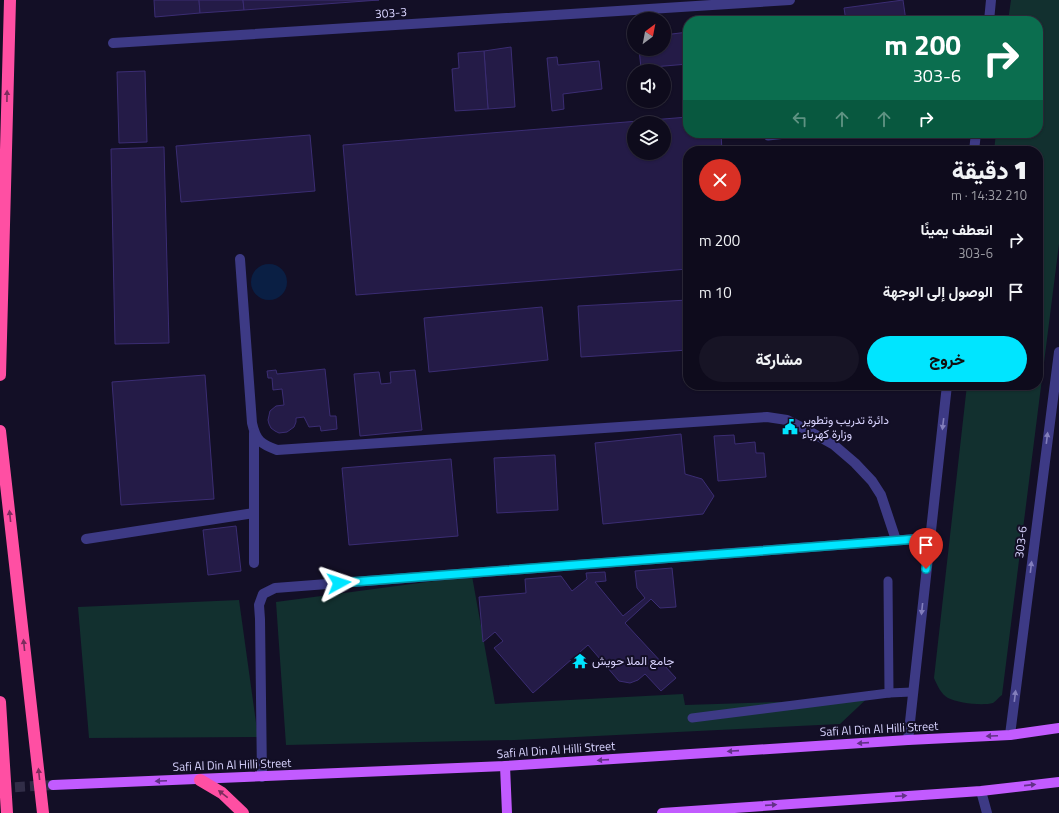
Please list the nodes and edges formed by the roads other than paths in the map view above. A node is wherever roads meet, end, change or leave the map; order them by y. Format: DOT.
graph roads {
  1 [pos="10,0"];
  2 [pos="790,0"];
  3 [pos="991,0"];
  4 [pos="989,16"];
  5 [pos="114,43"];
  6 [pos="240,259"];
  7 [pos="1059,352"];
  8 [pos="0,375"];
  9 [pos="1057,375"];
  10 [pos="946,390"];
  11 [pos="1055,406"];
  12 [pos="0,431"];
  13 [pos="254,433"];
  14 [pos="254,513"];
  15 [pos="930,538"];
  16 [pos="86,539"];
  17 [pos="896,540"];
  18 [pos="254,563"];
  19 [pos="888,581"];
  20 [pos="912,692"];
  21 [pos="889,694"];
  22 [pos="0,702"];
  23 [pos="692,718"];
  24 [pos="1059,728"];
  25 [pos="1010,735"];
  26 [pos="908,740"];
  27 [pos="505,766"];
  28 [pos="262,777"];
  29 [pos="200,780"];
  30 [pos="1059,782"];
  31 [pos="53,785"];
  32 [pos="981,791"];
  33 [pos="7,813"];
  34 [pos="44,813"];
  35 [pos="243,813"];
  36 [pos="507,813"];
  37 [pos="662,813"];
  38 [pos="987,813"];
  8 -- 1 [label="highway, one-way"];
  2 -- 5 [label="street, 303-3"];
  3 -- 4 [label="street"];
  6 -- 13 [label="street"];
  7 -- 9 [label="street, 303-6"];
  9 -- 11 [label="street, 303-6"];
  10 -- 15 [label="street, one-way"];
  25 -- 11 [label="street, 303-6, one-way"];
  34 -- 12 [label="highway, one-way, bridge"];
  13 -- 14 [label="street"];
  13 -- 17 [label="street"];
  14 -- 16 [label="street"];
  14 -- 18 [label="street"];
  15 -- 17 [label="street"];
  15 -- 20 [label="street, one-way"];
  17 -- 28 [label="street"];
  19 -- 21 [label="lane"];
  20 -- 21 [label="lane"];
  20 -- 26 [label="street"];
  21 -- 23 [label="lane"];
  22 -- 33 [label="highway, bridge"];
  24 -- 25 [label="main road, Safi Al Din Al Hilli Street"];
  25 -- 26 [label="main road, Safi Al Din Al Hilli Street, one-way"];
  26 -- 27 [label="main road, Safi Al Din Al Hilli Street, one-way"];
  27 -- 28 [label="main road, Safi Al Din Al Hilli Street"];
  27 -- 36 [label="main road"];
  28 -- 29 [label="main road, Safi Al Din Al Hilli Street"];
  29 -- 31 [label="main road, Safi Al Din Al Hilli Street, one-way"];
  35 -- 29 [label="highway, one-way"];
  32 -- 30 [label="main road, one-way"];
  37 -- 32 [label="main road, one-way"];
  32 -- 38 [label="street"];
}
